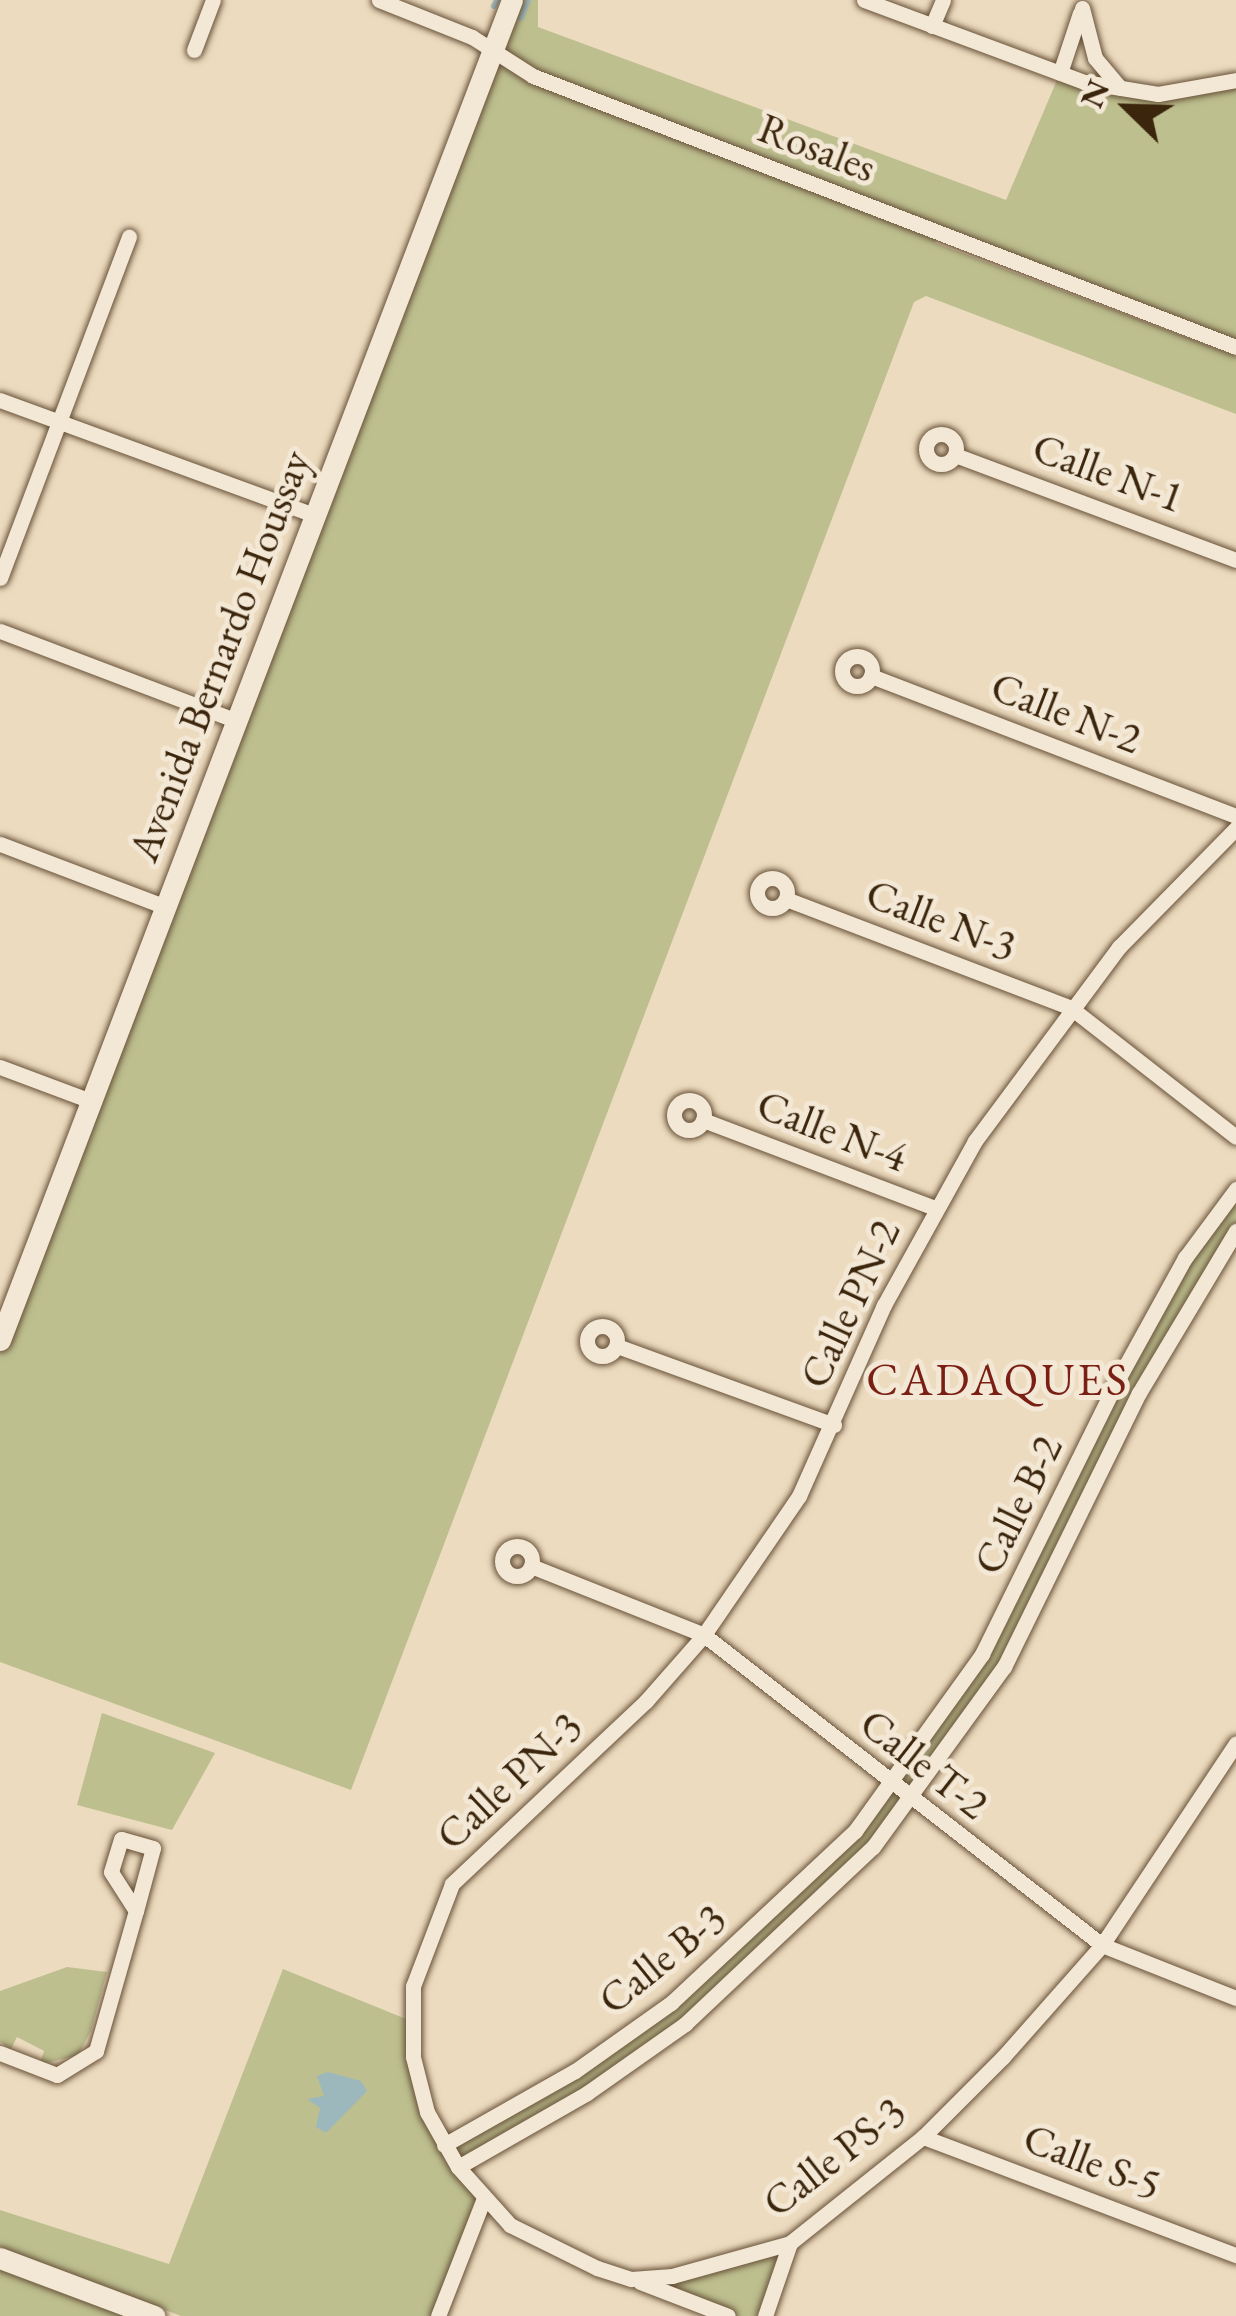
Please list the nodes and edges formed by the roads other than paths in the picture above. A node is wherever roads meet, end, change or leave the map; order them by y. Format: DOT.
graph roads {
  1 [pos="213,0"];
  2 [pos="380,0"];
  3 [pos="512,0"];
  4 [pos="864,0"];
  5 [pos="943,0"];
  6 [pos="1083,4"];
  7 [pos="932,26"];
  8 [pos="194,50"];
  9 [pos="493,50"];
  10 [pos="1060,73"];
  11 [pos="1236,80"];
  12 [pos="1120,88"];
  13 [pos="129,237"];
  14 [pos="1236,347"];
  15 [pos="0,400"];
  16 [pos="59,422"];
  17 [pos="955,455"];
  18 [pos="315,514"];
  19 [pos="1236,560"];
  20 [pos="0,578"];
  21 [pos="0,632"];
  22 [pos="871,676"];
  23 [pos="237,721"];
  24 [pos="1236,816"];
  25 [pos="1236,828"];
  26 [pos="0,844"];
  27 [pos="786,899"];
  28 [pos="166,907"];
  29 [pos="1071,1008"];
  30 [pos="0,1067"];
  31 [pos="92,1101"];
  32 [pos="703,1120"];
  33 [pos="1236,1136"];
  34 [pos="1236,1189"];
  35 [pos="935,1208"];
  36 [pos="1236,1231"];
  37 [pos="0,1340"];
  38 [pos="616,1346"];
  39 [pos="834,1425"];
  40 [pos="531,1566"];
  41 [pos="704,1636"];
  42 [pos="1236,1743"];
  43 [pos="891,1786"];
  44 [pos="911,1802"];
  45 [pos="136,1911"];
  46 [pos="1102,1946"];
  47 [pos="1236,1998"];
  48 [pos="671,2003"];
  49 [pos="685,2024"];
  50 [pos="0,2053"];
  51 [pos="923,2137"];
  52 [pos="445,2145"];
  53 [pos="462,2173"];
  54 [pos="484,2198"];
  55 [pos="790,2243"];
  56 [pos="1236,2255"];
  57 [pos="0,2258"];
  58 [pos="631,2278"];
  59 [pos="154,2316"];
  60 [pos="438,2316"];
  61 [pos="728,2316"];
  62 [pos="765,2316"];
  1 -- 8 [label="street"];
  2 -- 9 [label="street, Rosales"];
  3 -- 9 [label="main road, Avenida Bernardo Houssay"];
  4 -- 7 [label="street"];
  5 -- 7 [label="street"];
  6 -- 10 [label="street"];
  6 -- 12 [label="street"];
  7 -- 10 [label="street"];
  9 -- 14 [label="street, Rosales"];
  9 -- 18 [label="main road, Avenida Bernardo Houssay"];
  10 -- 12 [label="street"];
  11 -- 12 [label="street"];
  13 -- 16 [label="street"];
  15 -- 16 [label="street"];
  16 -- 18 [label="street"];
  16 -- 20 [label="street"];
  17 -- 19 [label="street, Calle N-1"];
  18 -- 23 [label="main road, Avenida Bernardo Houssay"];
  21 -- 23 [label="street"];
  22 -- 24 [label="street, Calle N-2"];
  23 -- 28 [label="main road, Avenida Bernardo Houssay"];
  25 -- 29 [label="street, Calle PN-2"];
  26 -- 28 [label="street"];
  27 -- 29 [label="street, Calle N-3"];
  28 -- 31 [label="main road, Avenida Bernardo Houssay"];
  29 -- 33 [label="street, Calle N-3"];
  29 -- 35 [label="street, Calle PN-2"];
  30 -- 31 [label="street"];
  31 -- 37 [label="main road, Avenida Bernardo Houssay"];
  32 -- 35 [label="street, Calle N-4"];
  34 -- 43 [label="street, Calle B-2"];
  35 -- 39 [label="street, Calle PN-2"];
  36 -- 44 [label="street, Calle B-2"];
  38 -- 39 [label="street"];
  39 -- 41 [label="street, Calle PN-2"];
  40 -- 41 [label="street, Calle T-2"];
  41 -- 43 [label="street, Calle T-2"];
  41 -- 52 [label="street, Calle PN-3"];
  42 -- 46 [label="street, Calle PS-3"];
  43 -- 44 [label="street, Calle T-2"];
  43 -- 48 [label="street, Calle B-3"];
  44 -- 46 [label="street, Calle T-2"];
  44 -- 49 [label="street, Calle B-3"];
  45 -- 50 [label="street"];
  46 -- 47 [label="street, Calle T-2"];
  46 -- 51 [label="street, Calle PS-3"];
  48 -- 49 [label="street"];
  48 -- 52 [label="street, Calle B-3"];
  49 -- 53 [label="street, Calle B-3"];
  51 -- 55 [label="street, Calle PS-3"];
  51 -- 56 [label="street, Calle S-5"];
  52 -- 53 [label="street, Calle PS-3"];
  53 -- 54 [label="street, Calle PS-3"];
  54 -- 58 [label="street, Calle PS-3"];
  54 -- 60 [label="street"];
  55 -- 58 [label="street, Calle PS-3"];
  55 -- 62 [label="street"];
  57 -- 59 [label="main road"];
  58 -- 61 [label="street"];
}
